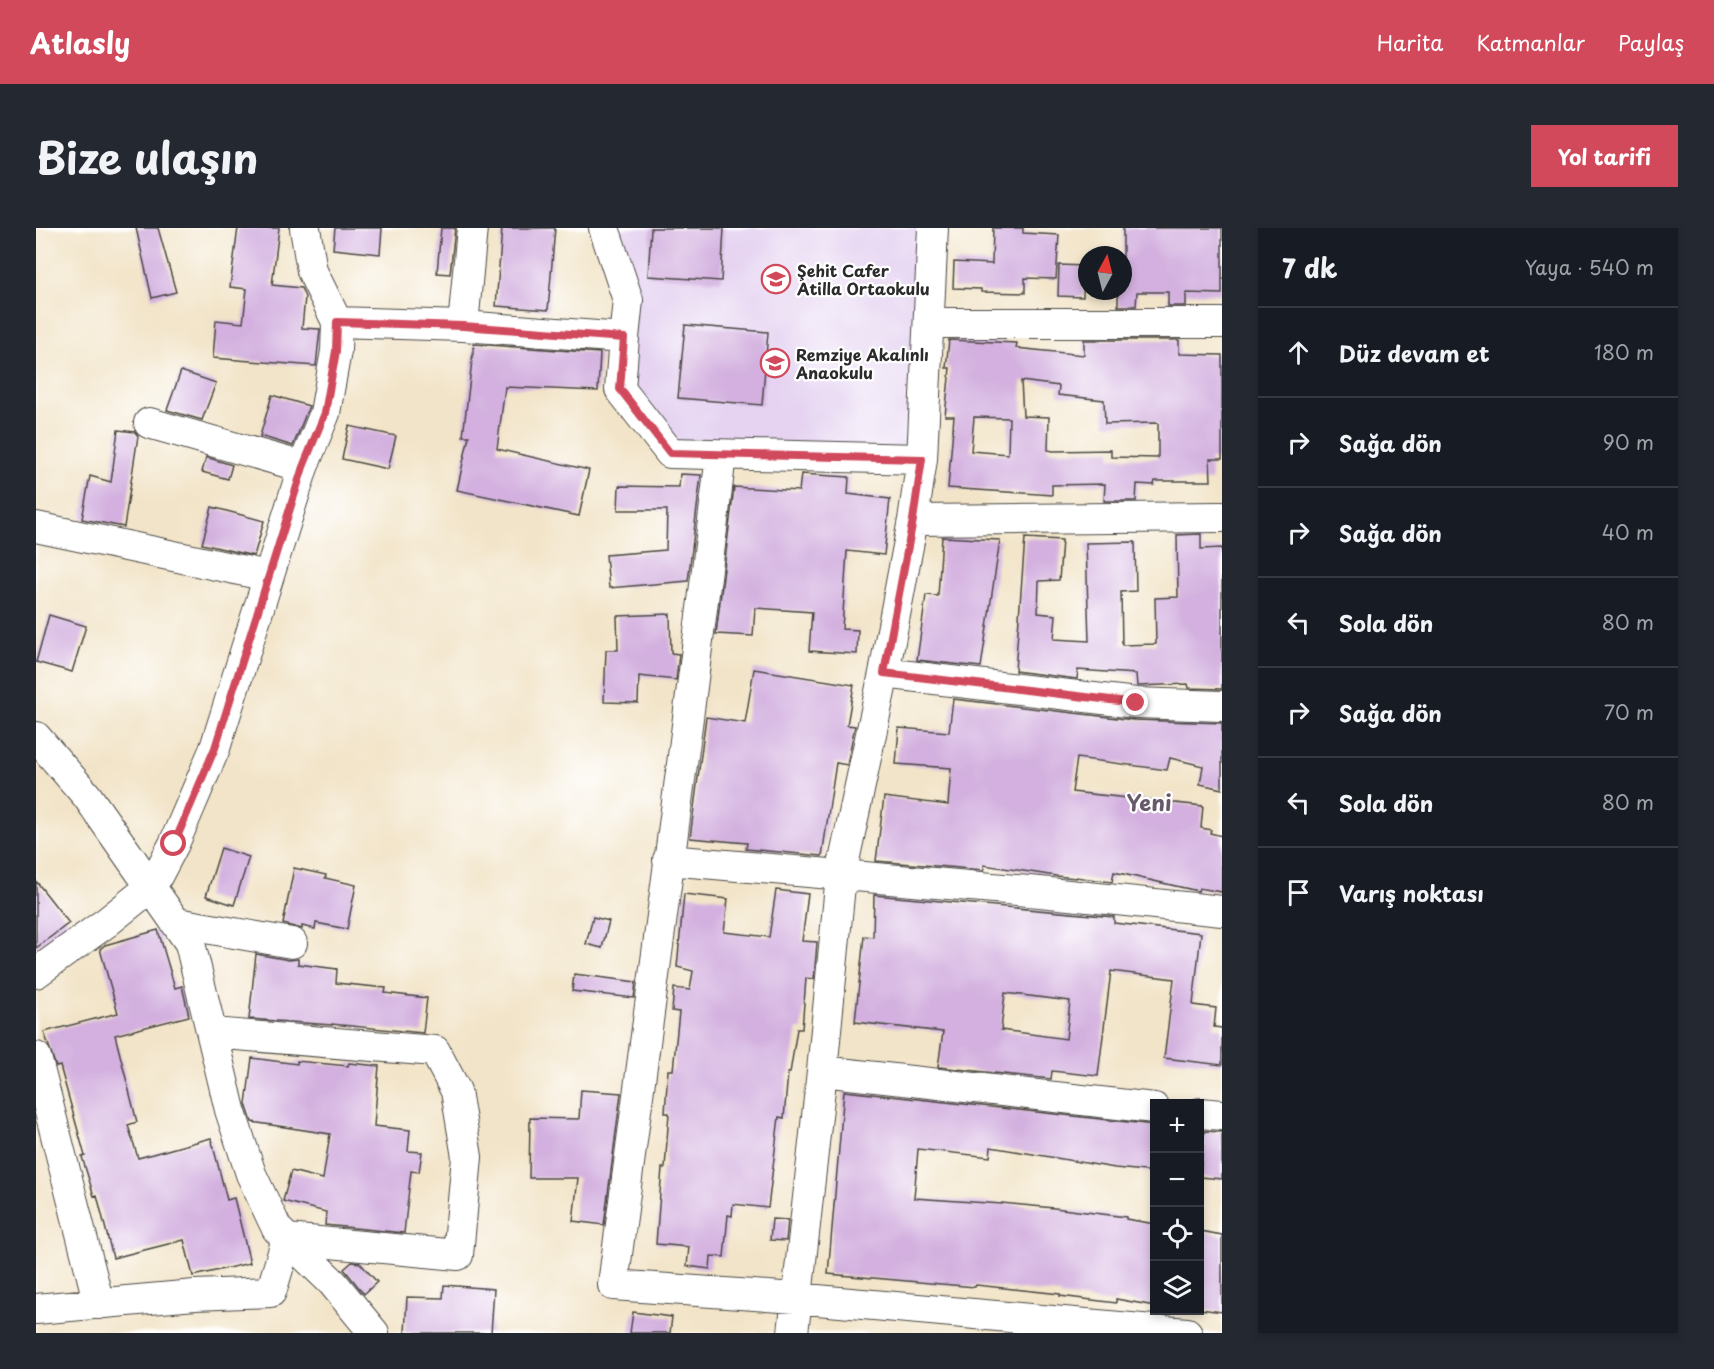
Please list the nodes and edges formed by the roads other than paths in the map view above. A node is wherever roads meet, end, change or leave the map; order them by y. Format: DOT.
graph roads {
  1 [pos="305,228"];
  2 [pos="472,228"];
  3 [pos="604,228"];
  4 [pos="933,228"];
  5 [pos="337,322"];
  6 [pos="929,323"];
  7 [pos="1222,323"];
  8 [pos="463,326"];
  9 [pos="624,338"];
  10 [pos="149,423"];
  11 [pos="721,455"];
  12 [pos="922,459"];
  13 [pos="303,467"];
  14 [pos="1222,517"];
  15 [pos="913,520"];
  16 [pos="36,527"];
  17 [pos="268,576"];
  18 [pos="884,673"];
  19 [pos="1222,706"];
  20 [pos="36,737"];
  21 [pos="668,860"];
  22 [pos="841,875"];
  23 [pos="152,885"];
  24 [pos="1222,911"];
  25 [pos="177,923"];
  26 [pos="292,943"];
  27 [pos="36,973"];
  28 [pos="212,1033"];
  29 [pos="36,1058"];
  30 [pos="822,1071"];
  31 [pos="1150,1107"];
  32 [pos="1204,1113"];
  33 [pos="1222,1115"];
  34 [pos="287,1239"];
  35 [pos="795,1298"];
  36 [pos="99,1304"];
  37 [pos="36,1309"];
  38 [pos="1173,1332"];
  39 [pos="374,1333"];
  40 [pos="793,1333"];
  1 -- 5 [label="street"];
  2 -- 8 [label="street"];
  3 -- 9 [label="street"];
  4 -- 6 [label="street"];
  5 -- 8 [label="street"];
  5 -- 13 [label="street"];
  6 -- 7 [label="street"];
  6 -- 12 [label="street"];
  8 -- 9 [label="street"];
  9 -- 11 [label="street"];
  10 -- 13 [label="street"];
  11 -- 12 [label="street"];
  11 -- 21 [label="street"];
  12 -- 15 [label="street"];
  13 -- 17 [label="street"];
  14 -- 15 [label="street"];
  15 -- 18 [label="street"];
  16 -- 17 [label="street"];
  17 -- 23 [label="street"];
  18 -- 19 [label="street"];
  18 -- 22 [label="street"];
  20 -- 23 [label="street"];
  21 -- 22 [label="street"];
  21 -- 35 [label="street"];
  22 -- 24 [label="street"];
  22 -- 30 [label="street"];
  23 -- 25 [label="street"];
  23 -- 27 [label="street"];
  25 -- 26 [label="street"];
  25 -- 28 [label="street"];
  28 -- 34 [label="street"];
  28 -- 34 [label="street"];
  29 -- 36 [label="street"];
  30 -- 31 [label="street"];
  30 -- 35 [label="street"];
  32 -- 33 [label="street"];
  34 -- 36 [label="street"];
  34 -- 39 [label="street"];
  35 -- 38 [label="street"];
  35 -- 40 [label="street"];
  36 -- 37 [label="street"];
}
